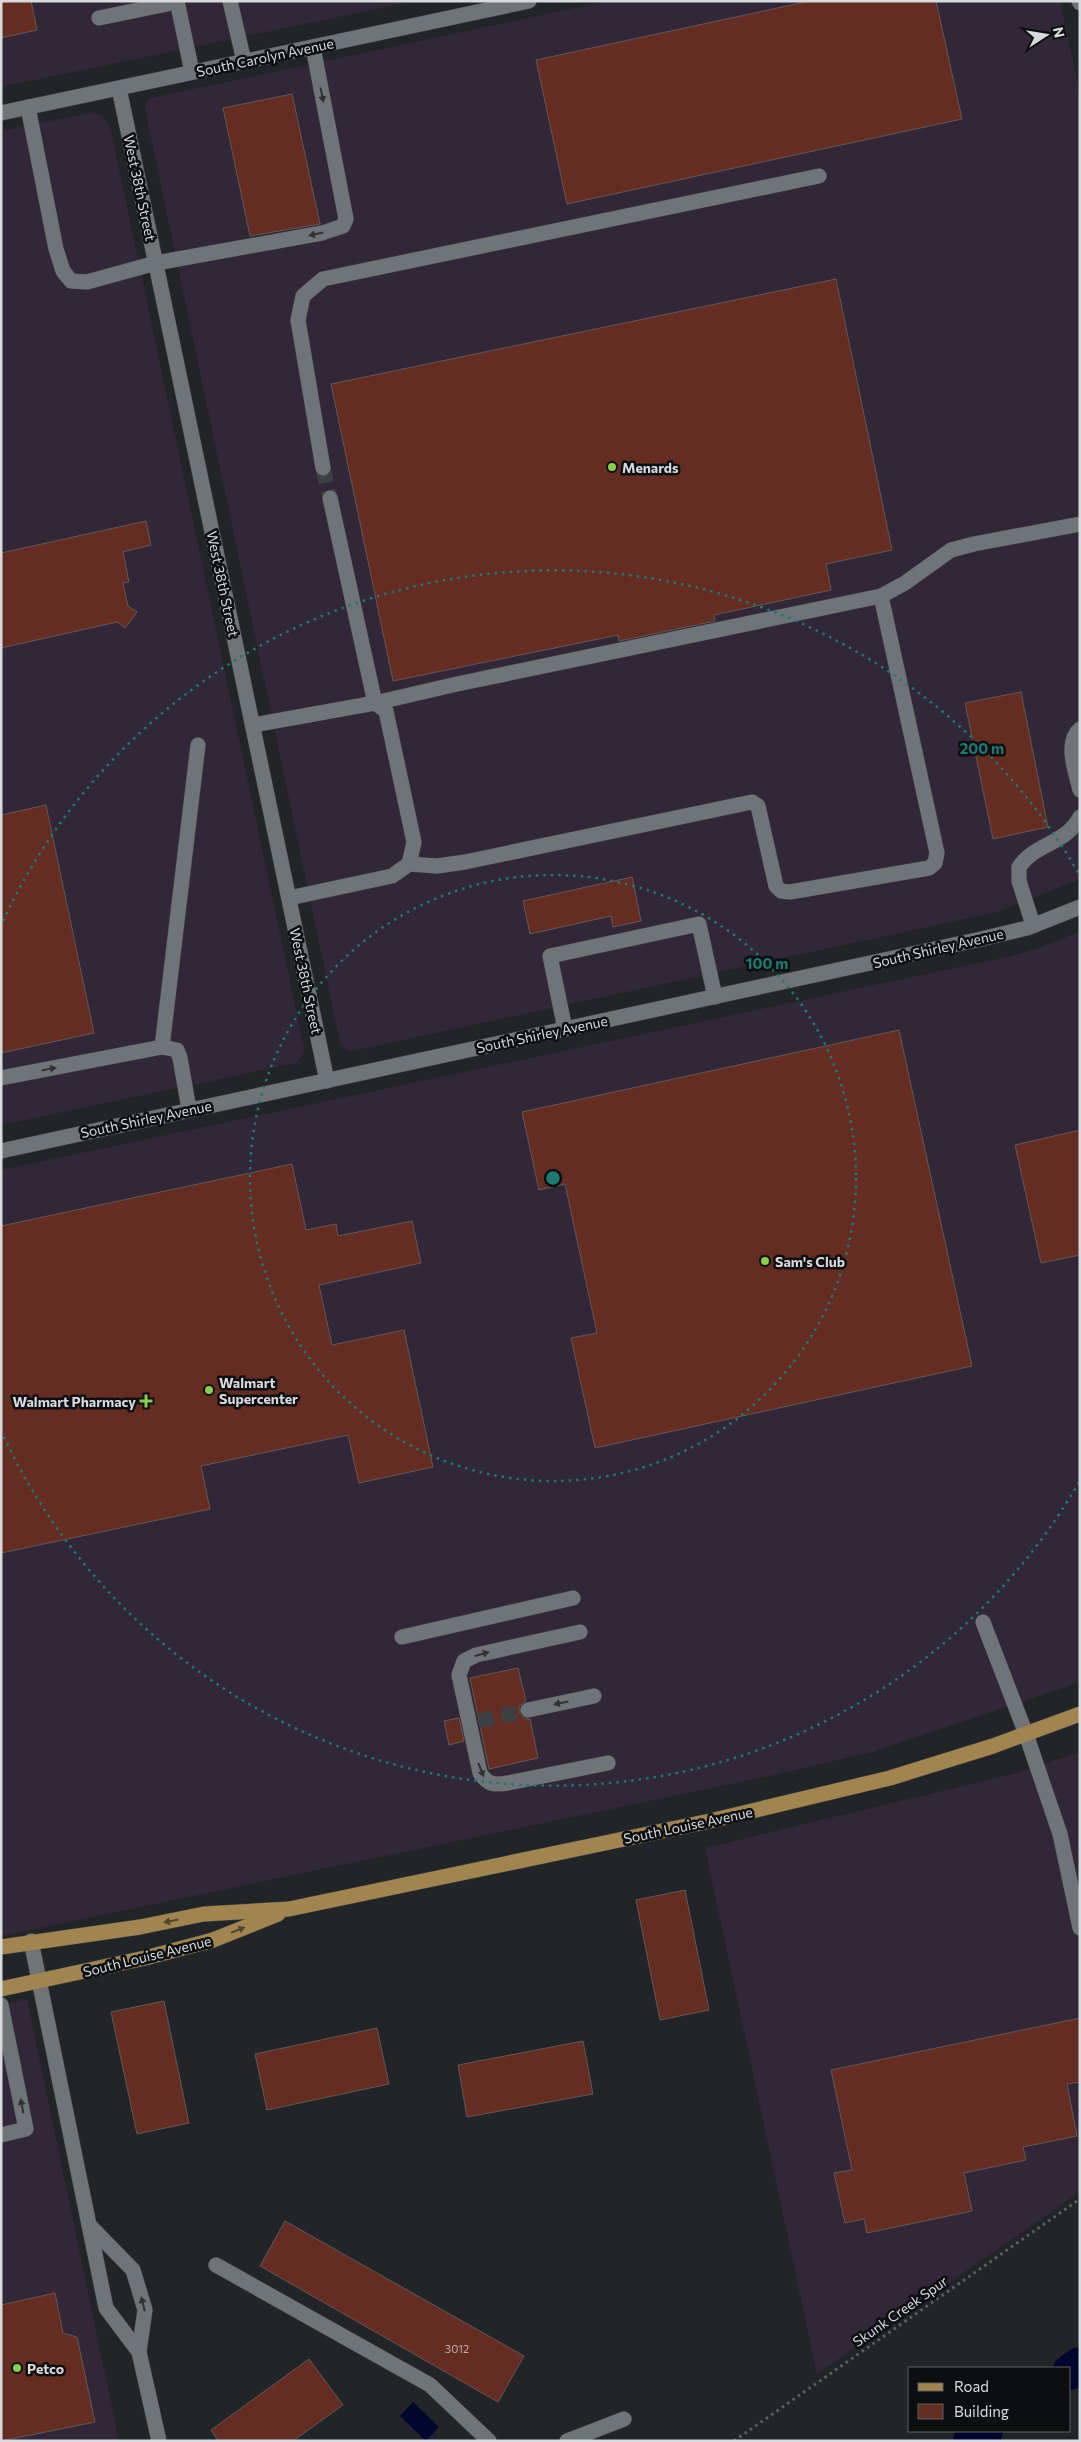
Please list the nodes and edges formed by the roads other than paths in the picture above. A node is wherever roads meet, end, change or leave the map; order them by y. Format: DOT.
graph roads {
  1 [pos="230,1"];
  2 [pos="529,1"];
  3 [pos="177,2"];
  4 [pos="488,6"];
  5 [pos="99,18"];
  6 [pos="313,47"];
  7 [pos="244,61"];
  8 [pos="192,72"];
  9 [pos="119,88"];
  10 [pos="28,107"];
  11 [pos="1,113"];
  12 [pos="819,176"];
  13 [pos="156,263"];
  14 [pos="324,468"];
  15 [pos="330,498"];
  16 [pos="1080,524"];
  17 [pos="881,596"];
  18 [pos="376,703"];
  19 [pos="253,725"];
  20 [pos="1080,729"];
  21 [pos="198,745"];
  22 [pos="1080,790"];
  23 [pos="1080,817"];
  24 [pos="409,864"];
  25 [pos="289,898"];
  26 [pos="1080,907"];
  27 [pos="1034,925"];
  28 [pos="715,997"];
  29 [pos="565,1029"];
  30 [pos="162,1047"];
  31 [pos="1,1078"];
  32 [pos="327,1080"];
  33 [pos="189,1109"];
  34 [pos="1,1151"];
  35 [pos="573,1598"];
  36 [pos="983,1622"];
  37 [pos="580,1632"];
  38 [pos="402,1637"];
  39 [pos="594,1696"];
  40 [pos="528,1710"];
  41 [pos="1080,1714"];
  42 [pos="1026,1734"];
  43 [pos="608,1763"];
  44 [pos="289,1909"];
  45 [pos="1080,1928"];
  46 [pos="31,1942"];
  47 [pos="1,1947"];
  48 [pos="39,1981"];
  49 [pos="1,1989"];
  50 [pos="1,2005"];
  51 [pos="1,2135"];
  52 [pos="90,2226"];
  53 [pos="216,2266"];
  54 [pos="139,2352"];
  55 [pos="624,2419"];
  56 [pos="159,2441"];
  57 [pos="489,2441"];
  58 [pos="567,2441"];
  1 -- 7 [label="street"];
  2 -- 4 [label="street, South Carolyn Avenue"];
  3 -- 5 [label="street"];
  3 -- 8 [label="street"];
  4 -- 6 [label="street, South Carolyn Avenue"];
  6 -- 7 [label="street, South Carolyn Avenue"];
  6 -- 13 [label="street, one-way"];
  7 -- 8 [label="street, South Carolyn Avenue"];
  8 -- 9 [label="street, South Carolyn Avenue"];
  9 -- 10 [label="street, South Carolyn Avenue"];
  9 -- 13 [label="street, West 38th Street"];
  10 -- 11 [label="street, South Carolyn Avenue"];
  10 -- 13 [label="street"];
  12 -- 14 [label="street"];
  13 -- 19 [label="street, West 38th Street"];
  15 -- 18 [label="street"];
  16 -- 17 [label="street"];
  17 -- 18 [label="street"];
  17 -- 24 [label="street"];
  18 -- 19 [label="street"];
  18 -- 24 [label="street"];
  19 -- 25 [label="street, West 38th Street"];
  20 -- 22 [label="street"];
  21 -- 30 [label="street"];
  23 -- 27 [label="street"];
  24 -- 25 [label="street"];
  25 -- 32 [label="street, West 38th Street"];
  26 -- 27 [label="street, South Shirley Avenue"];
  27 -- 28 [label="street, South Shirley Avenue"];
  28 -- 29 [label="street, South Shirley Avenue"];
  28 -- 29 [label="street"];
  29 -- 32 [label="street, South Shirley Avenue"];
  31 -- 30 [label="street, one-way"];
  30 -- 33 [label="street"];
  32 -- 33 [label="street, South Shirley Avenue"];
  33 -- 34 [label="street, South Shirley Avenue"];
  35 -- 38 [label="street"];
  36 -- 42 [label="street"];
  37 -- 43 [label="street"];
  39 -- 40 [label="street, one-way"];
  41 -- 42 [label="main road, South Louise Avenue"];
  42 -- 44 [label="main road, South Louise Avenue"];
  42 -- 45 [label="street"];
  44 -- 46 [label="main road, South Louise Avenue, one-way"];
  48 -- 44 [label="main road, South Louise Avenue, one-way"];
  46 -- 47 [label="main road, South Louise Avenue"];
  46 -- 48 [label="street"];
  48 -- 49 [label="main road, South Louise Avenue"];
  48 -- 52 [label="street"];
  51 -- 50 [label="street, one-way"];
  52 -- 54 [label="street"];
  54 -- 52 [label="street, one-way"];
  53 -- 57 [label="street"];
  54 -- 56 [label="street"];
  55 -- 58 [label="street"];
}
